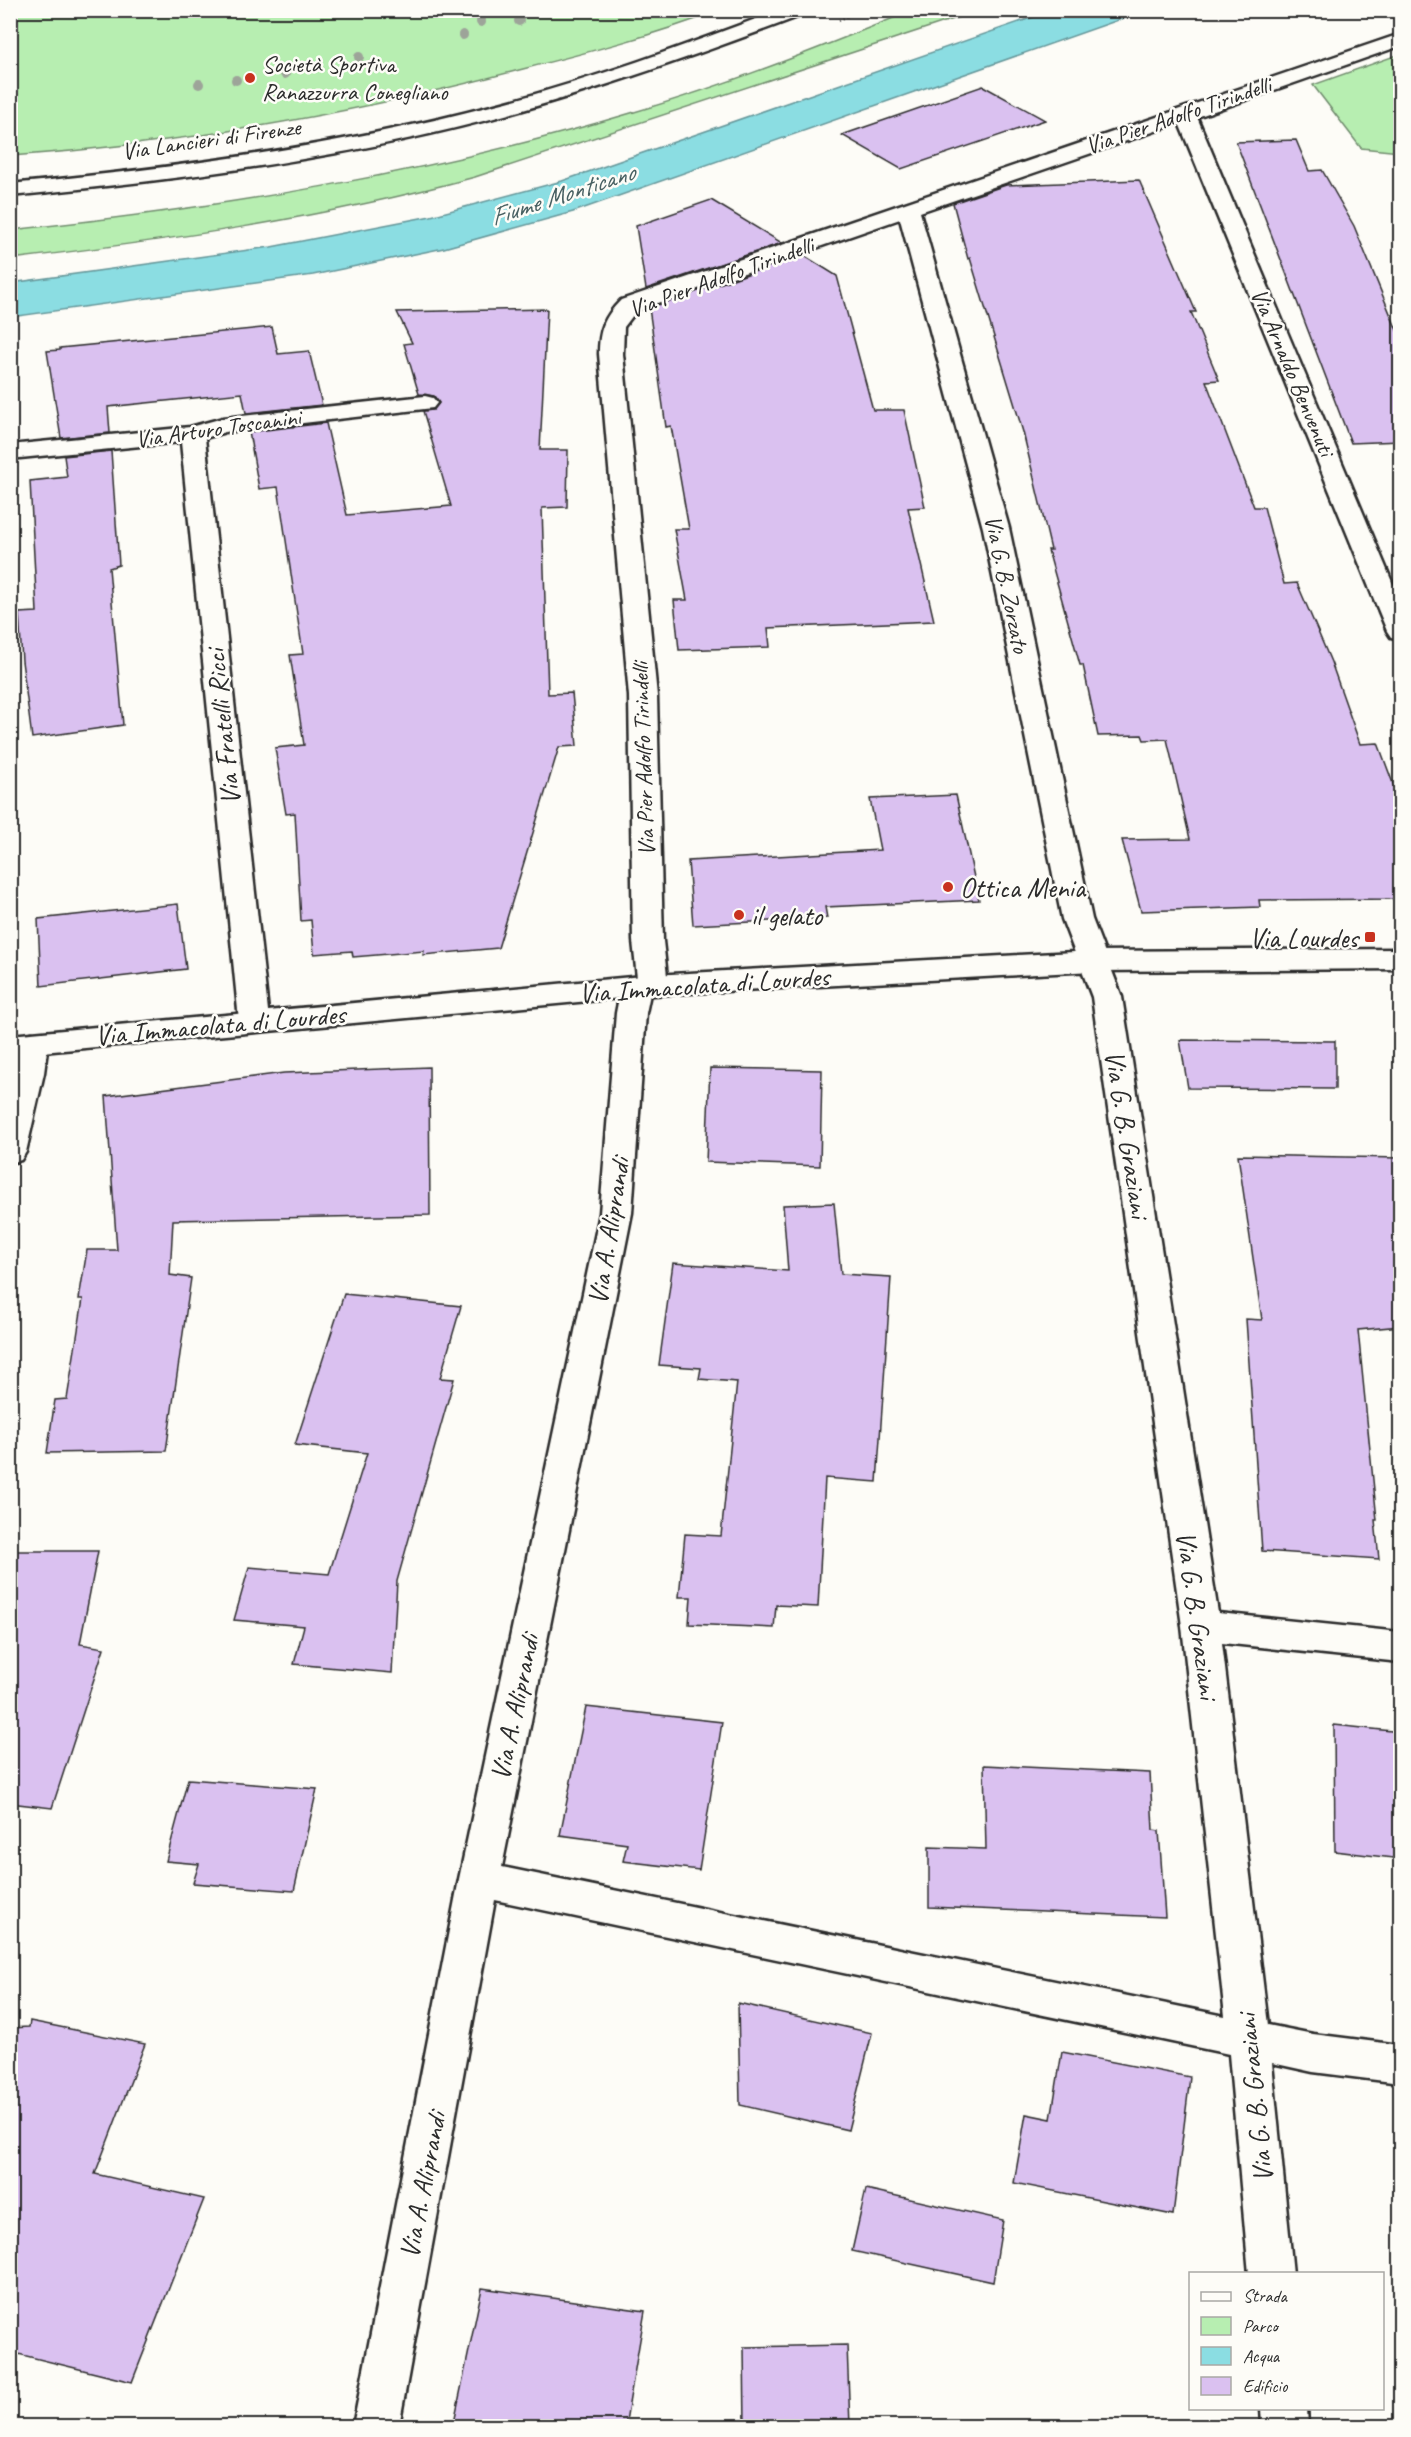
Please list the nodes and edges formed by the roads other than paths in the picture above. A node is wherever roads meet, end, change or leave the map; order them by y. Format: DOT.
graph roads {
  1 [pos="798,11"];
  2 [pos="1401,40"];
  3 [pos="1185,113"];
  4 [pos="10,190"];
  5 [pos="908,209"];
  6 [pos="425,404"];
  7 [pos="192,434"];
  8 [pos="10,452"];
  9 [pos="1401,631"];
  10 [pos="1401,958"];
  11 [pos="1093,961"];
  12 [pos="645,986"];
  13 [pos="254,1020"];
  14 [pos="21,1044"];
  15 [pos="10,1152"];
  16 [pos="1201,1626"];
  17 [pos="1401,1647"];
  18 [pos="479,1879"];
  19 [pos="1250,2040"];
  20 [pos="1401,2064"];
  21 [pos="1271,2272"];
  22 [pos="1284,2410"];
  23 [pos="376,2427"];
  24 [pos="1285,2427"];
  1 -- 4 [label="street, Via Lancieri di Firenze"];
  2 -- 3 [label="street, Via Pier Adolfo Tirindelli"];
  3 -- 5 [label="street, Via Pier Adolfo Tirindelli"];
  3 -- 9 [label="street, Via Arnaldo Benvenuti"];
  5 -- 11 [label="street, Via G. B. Zorzato"];
  5 -- 12 [label="street, Via Pier Adolfo Tirindelli"];
  6 -- 7 [label="street, Via Arturo Toscanini"];
  7 -- 8 [label="street, Via Arturo Toscanini"];
  7 -- 13 [label="street, Via Fratelli Ricci"];
  10 -- 11 [label="street, Via Immacolata di Lourdes"];
  11 -- 12 [label="street, Via Immacolata di Lourdes"];
  11 -- 16 [label="street, Via G. B. Graziani"];
  12 -- 13 [label="street, Via Immacolata di Lourdes"];
  12 -- 18 [label="street, Via A. Aliprandi"];
  13 -- 14 [label="street, Via Immacolata di Lourdes"];
  14 -- 15 [label="street"];
  16 -- 17 [label="street"];
  16 -- 19 [label="street, Via G. B. Graziani"];
  18 -- 19 [label="street"];
  18 -- 23 [label="street, Via A. Aliprandi"];
  19 -- 20 [label="street"];
  19 -- 21 [label="street, Via G. B. Graziani"];
  22 -- 24 [label="street"];
}
